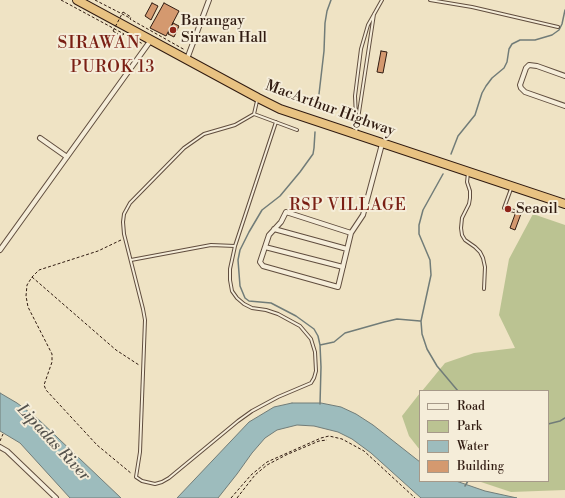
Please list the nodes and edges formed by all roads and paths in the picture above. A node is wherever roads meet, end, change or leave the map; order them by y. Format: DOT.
graph roads {
  1 [pos="61,0"];
  2 [pos="77,0"];
  3 [pos="96,0"];
  4 [pos="208,0"];
  5 [pos="382,0"];
  6 [pos="430,0"];
  7 [pos="375,13"];
  8 [pos="130,19"];
  9 [pos="558,27"];
  10 [pos="124,34"];
  11 [pos="149,43"];
  12 [pos="189,56"];
  13 [pos="565,76"];
  14 [pos="258,98"];
  15 [pos="565,106"];
  16 [pos="254,114"];
  17 [pos="276,122"];
  18 [pos="358,124"];
  19 [pos="297,130"];
  20 [pos="356,135"];
  21 [pos="40,138"];
  22 [pos="382,144"];
  23 [pos="67,157"];
  24 [pos="469,172"];
  25 [pos="512,186"];
  26 [pos="565,204"];
  27 [pos="514,211"];
  28 [pos="274,229"];
  29 [pos="351,233"];
  30 [pos="125,238"];
  31 [pos="235,246"];
  32 [pos="265,247"];
  33 [pos="347,249"];
  34 [pos="0,250"];
  35 [pos="131,260"];
  36 [pos="343,267"];
  37 [pos="32,277"];
  38 [pos="484,289"];
  39 [pos="142,367"];
  40 [pos="3,434"];
  41 [pos="328,440"];
  42 [pos="0,441"];
  43 [pos="0,447"];
  44 [pos="136,477"];
  45 [pos="56,498"];
  46 [pos="232,498"];
  47 [pos="236,498"];
  48 [pos="415,498"];
  1 -- 10 [label="path"];
  2 -- 11 [label="highway, MacArthur Highway"];
  3 -- 8 [label="path"];
  4 -- 12 [label="street"];
  5 -- 7 [label="lane"];
  6 -- 9 [label="lane"];
  7 -- 18 [label="lane"];
  7 -- 18 [label="lane"];
  8 -- 10 [label="path, bridge"];
  8 -- 12 [label="path"];
  10 -- 11 [label="path"];
  11 -- 12 [label="highway, MacArthur Highway"];
  11 -- 23 [label="street"];
  12 -- 14 [label="highway, MacArthur Highway"];
  13 -- 15 [label="street"];
  14 -- 16 [label="lane"];
  14 -- 20 [label="highway, MacArthur Highway"];
  16 -- 17 [label="lane"];
  16 -- 30 [label="lane"];
  17 -- 19 [label="lane"];
  17 -- 31 [label="lane"];
  18 -- 20 [label="lane"];
  20 -- 22 [label="highway, MacArthur Highway"];
  21 -- 23 [label="street"];
  22 -- 24 [label="highway, MacArthur Highway"];
  22 -- 29 [label="street"];
  23 -- 34 [label="street"];
  24 -- 25 [label="highway, MacArthur Highway"];
  24 -- 38 [label="lane"];
  25 -- 26 [label="highway, MacArthur Highway"];
  25 -- 27 [label="lane"];
  28 -- 29 [label="street"];
  28 -- 32 [label="street"];
  28 -- 33 [label="street"];
  29 -- 33 [label="street"];
  30 -- 35 [label="lane"];
  30 -- 37 [label="path"];
  31 -- 35 [label="lane"];
  31 -- 44 [label="lane"];
  32 -- 36 [label="street"];
  32 -- 36 [label="street"];
  33 -- 36 [label="street"];
  35 -- 39 [label="lane"];
  37 -- 39 [label="path"];
  37 -- 44 [label="path"];
  39 -- 44 [label="lane"];
  40 -- 42 [label="path"];
  41 -- 47 [label="path"];
  43 -- 45 [label="street"];
  46 -- 48 [label="path"];
}
